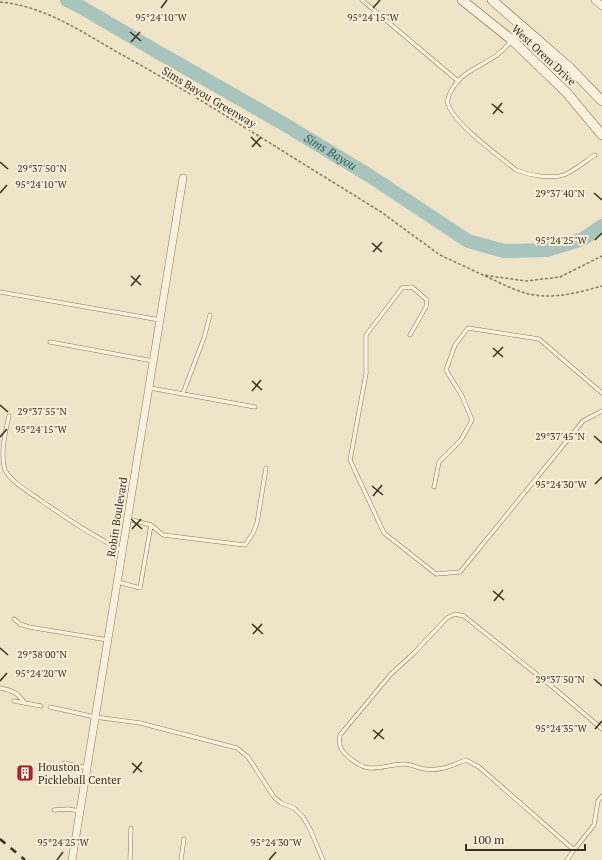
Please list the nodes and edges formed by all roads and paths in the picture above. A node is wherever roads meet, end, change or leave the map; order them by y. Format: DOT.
graph roads {
  1 [pos="362,0"];
  2 [pos="462,0"];
  3 [pos="492,0"];
  4 [pos="595,0"];
  5 [pos="0,2"];
  6 [pos="602,6"];
  7 [pos="523,26"];
  8 [pos="512,40"];
  9 [pos="458,81"];
  10 [pos="602,102"];
  11 [pos="602,135"];
  12 [pos="595,155"];
  13 [pos="183,178"];
  14 [pos="602,256"];
  15 [pos="483,275"];
  16 [pos="602,286"];
  17 [pos="0,292"];
  18 [pos="210,315"];
  19 [pos="161,320"];
  20 [pos="410,335"];
  21 [pos="50,342"];
  22 [pos="154,361"];
  23 [pos="150,388"];
  24 [pos="602,393"];
  25 [pos="183,394"];
  26 [pos="254,406"];
  27 [pos="602,411"];
  28 [pos="9,416"];
  29 [pos="266,468"];
  30 [pos="434,487"];
  31 [pos="128,519"];
  32 [pos="151,525"];
  33 [pos="123,550"];
  34 [pos="118,582"];
  35 [pos="14,619"];
  36 [pos="108,640"];
  37 [pos="0,688"];
  38 [pos="14,701"];
  39 [pos="25,703"];
  40 [pos="41,706"];
  41 [pos="50,707"];
  42 [pos="95,717"];
  43 [pos="602,729"];
  44 [pos="64,763"];
  45 [pos="87,768"];
  46 [pos="602,796"];
  47 [pos="598,801"];
  48 [pos="602,804"];
  49 [pos="54,810"];
  50 [pos="80,811"];
  51 [pos="131,828"];
  52 [pos="184,839"];
  53 [pos="574,850"];
  54 [pos="72,860"];
  55 [pos="130,860"];
  56 [pos="180,860"];
  57 [pos="323,860"];
  58 [pos="567,860"];
  1 -- 9 [label="lane"];
  2 -- 8 [label="main road, West Orem Drive"];
  3 -- 7 [label="main road, West Orem Drive"];
  4 -- 6 [label="street"];
  5 -- 15 [label="path, Sims Bayou Greenway"];
  7 -- 8 [label="street"];
  7 -- 10 [label="main road, West Orem Drive"];
  8 -- 9 [label="lane"];
  8 -- 11 [label="main road, West Orem Drive"];
  9 -- 12 [label="lane"];
  13 -- 19 [label="street, Robin Boulevard"];
  14 -- 15 [label="path, Sims Bayou Greenway"];
  15 -- 16 [label="path, Sims Bayou Greenway"];
  17 -- 19 [label="lane"];
  18 -- 25 [label="lane"];
  19 -- 22 [label="street, Robin Boulevard"];
  20 -- 27 [label="lane"];
  21 -- 22 [label="lane"];
  22 -- 23 [label="street, Robin Boulevard"];
  23 -- 25 [label="lane"];
  23 -- 31 [label="street, Robin Boulevard"];
  24 -- 30 [label="lane"];
  25 -- 26 [label="lane"];
  28 -- 33 [label="lane"];
  29 -- 32 [label="lane"];
  31 -- 32 [label="lane"];
  31 -- 33 [label="street, Robin Boulevard"];
  32 -- 34 [label="lane"];
  33 -- 34 [label="street, Robin Boulevard"];
  34 -- 36 [label="street, Robin Boulevard"];
  35 -- 36 [label="lane"];
  36 -- 42 [label="street, Robin Boulevard"];
  37 -- 39 [label="lane"];
  38 -- 39 [label="lane"];
  39 -- 40 [label="lane"];
  41 -- 42 [label="lane"];
  42 -- 45 [label="street, Robin Boulevard"];
  42 -- 57 [label="lane"];
  43 -- 53 [label="lane"];
  44 -- 45 [label="lane"];
  45 -- 50 [label="street, Robin Boulevard"];
  46 -- 47 [label="lane"];
  47 -- 48 [label="lane"];
  47 -- 53 [label="lane"];
  49 -- 50 [label="lane"];
  50 -- 54 [label="street, Robin Boulevard"];
  51 -- 55 [label="lane"];
  52 -- 56 [label="lane"];
  53 -- 58 [label="lane"];
}
